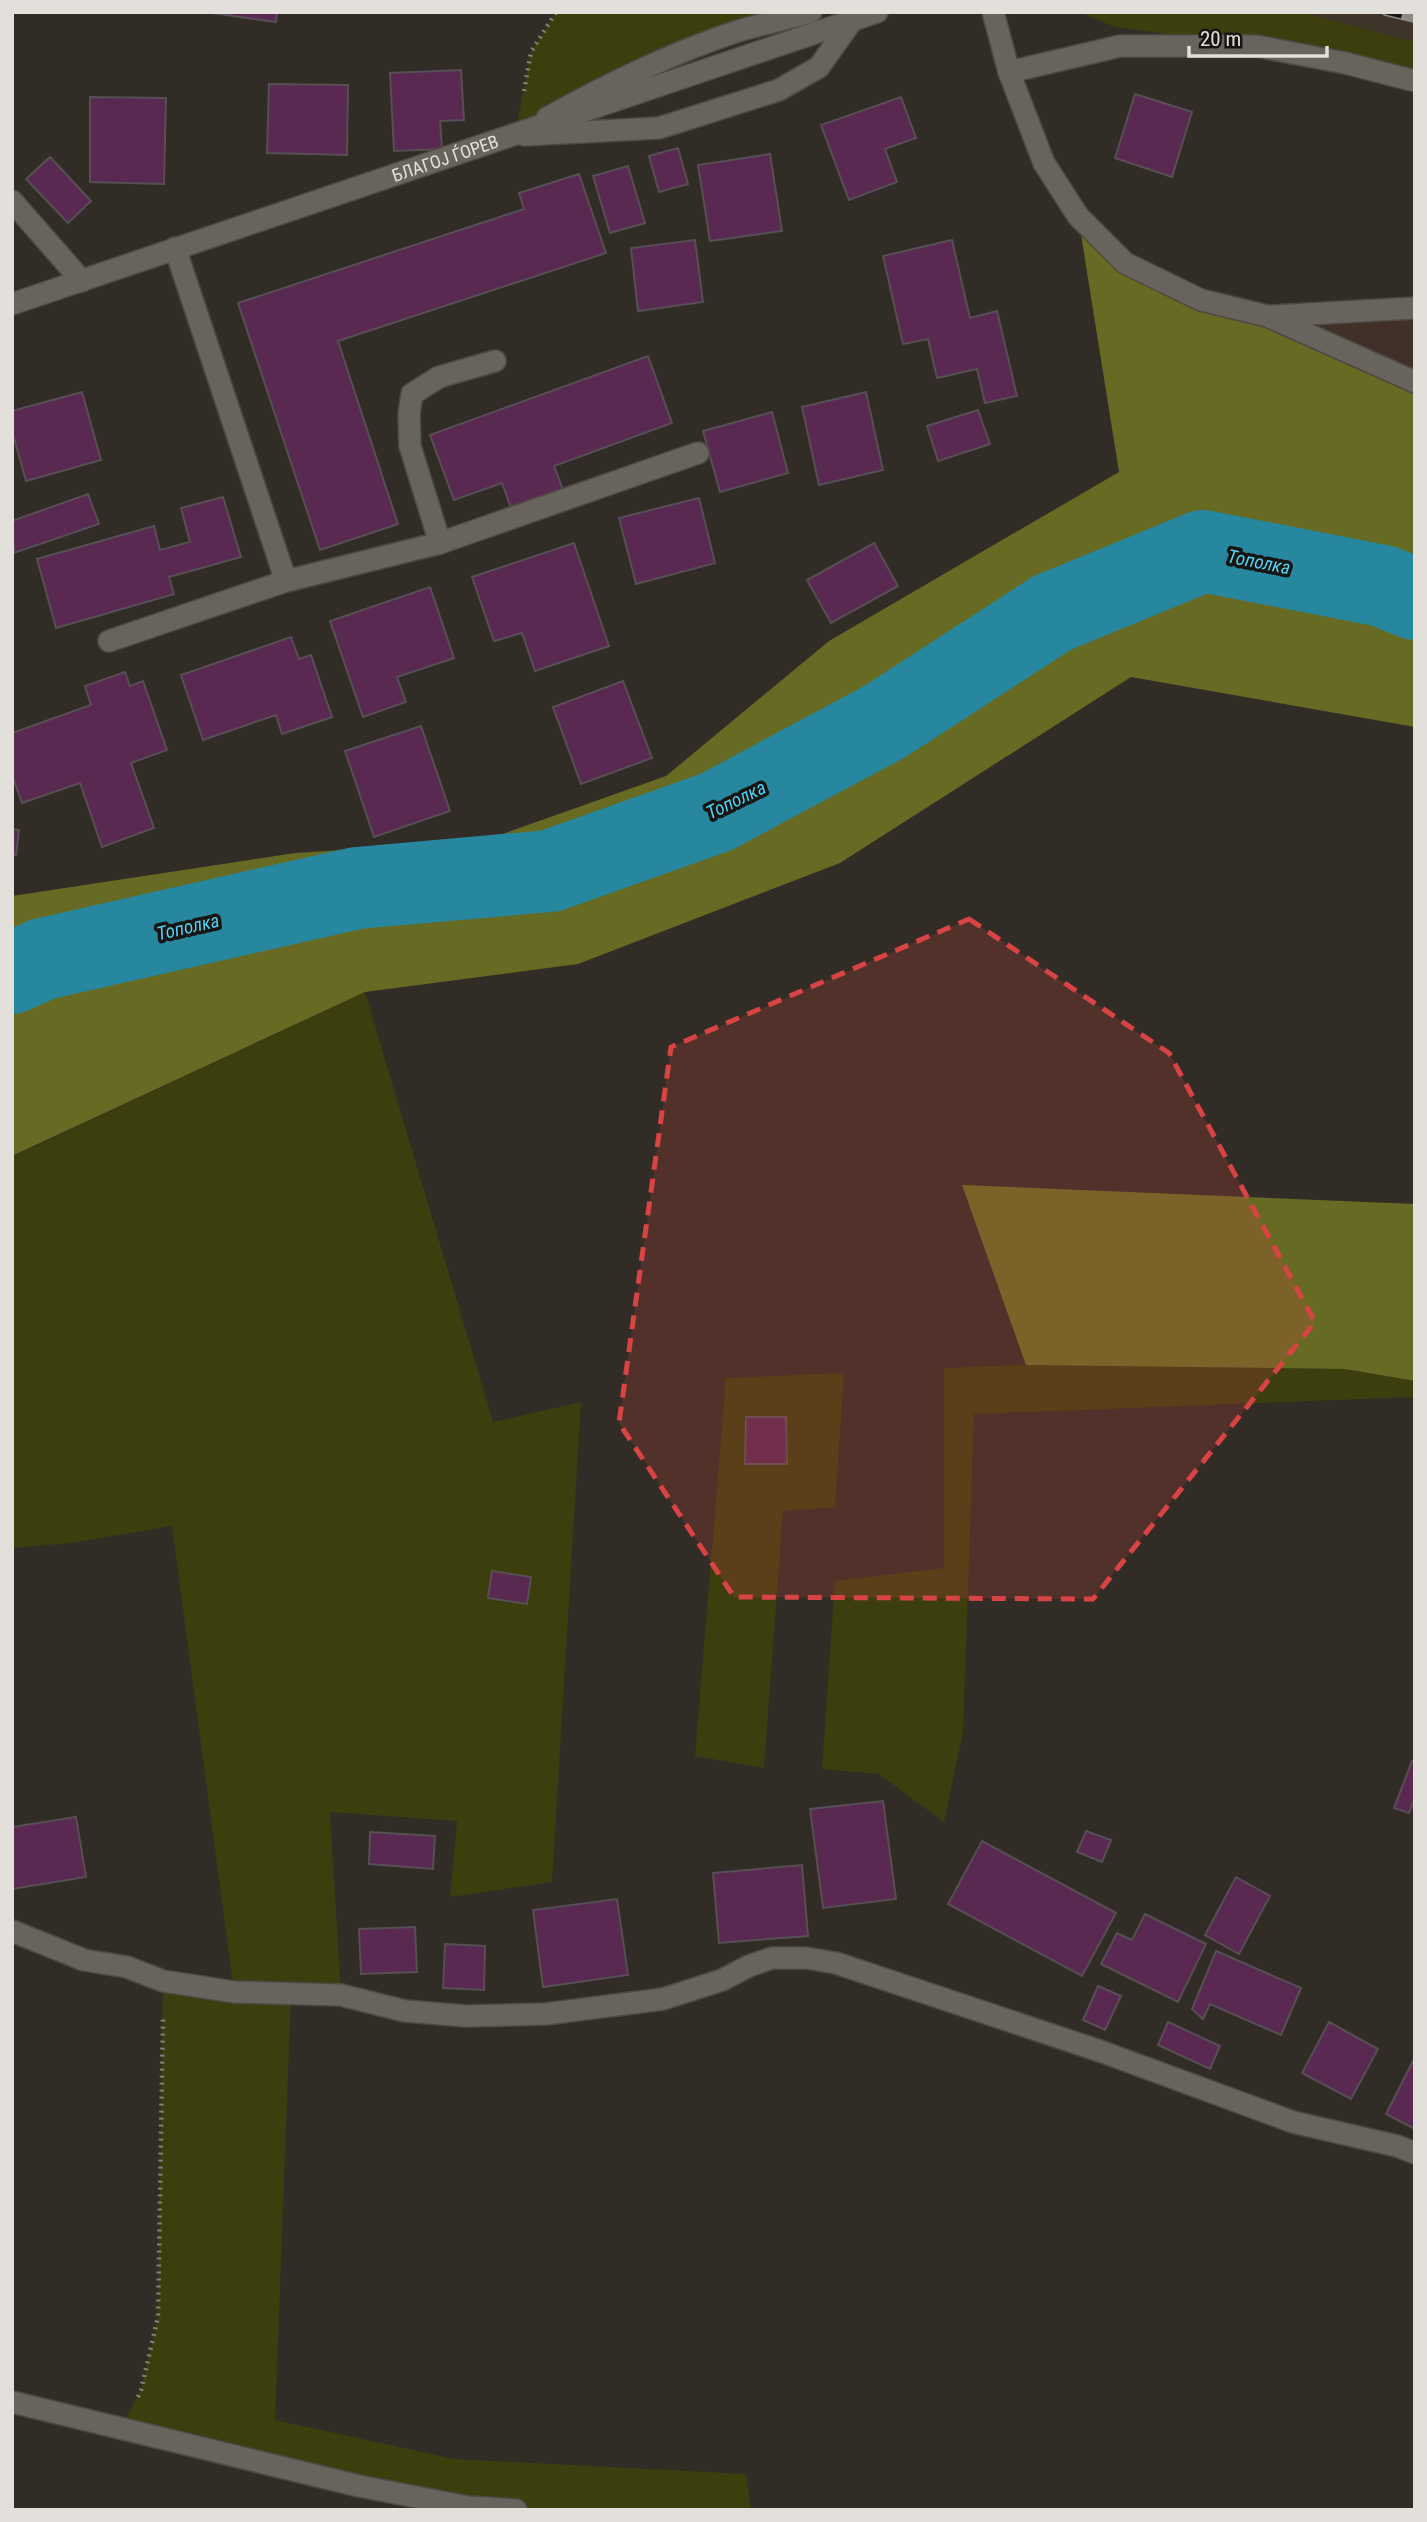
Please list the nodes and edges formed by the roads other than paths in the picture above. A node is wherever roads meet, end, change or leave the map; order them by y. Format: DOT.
graph roads {
  1 [pos="811,12"];
  2 [pos="877,12"];
  3 [pos="993,12"];
  4 [pos="851,22"];
  5 [pos="1009,72"];
  6 [pos="1415,81"];
  7 [pos="515,135"];
  8 [pos="12,201"];
  9 [pos="175,248"];
  10 [pos="82,281"];
  11 [pos="12,304"];
  12 [pos="1415,308"];
  13 [pos="1267,316"];
  14 [pos="495,360"];
  15 [pos="1415,382"];
  16 [pos="698,453"];
  17 [pos="440,543"];
  18 [pos="286,581"];
  19 [pos="108,641"];
  20 [pos="12,1931"];
  21 [pos="1415,2153"];
  22 [pos="12,2402"];
  23 [pos="516,2510"];
  1 -- 7 [label="street"];
  2 -- 4 [label="street, БЛАГОЈ ЃОРЕВ"];
  3 -- 5 [label="street"];
  4 -- 7 [label="street, БЛАГОЈ ЃОРЕВ"];
  4 -- 7 [label="street"];
  5 -- 6 [label="street"];
  5 -- 13 [label="street"];
  7 -- 9 [label="street, БЛАГОЈ ЃОРЕВ"];
  8 -- 10 [label="street"];
  9 -- 10 [label="street, БЛАГОЈ ЃОРЕВ"];
  9 -- 18 [label="street"];
  10 -- 11 [label="street, БЛАГОЈ ЃОРЕВ"];
  12 -- 13 [label="street"];
  13 -- 15 [label="street"];
  14 -- 17 [label="street"];
  16 -- 17 [label="street"];
  17 -- 18 [label="street"];
  18 -- 19 [label="street"];
  20 -- 21 [label="street"];
  22 -- 23 [label="street"];
}
